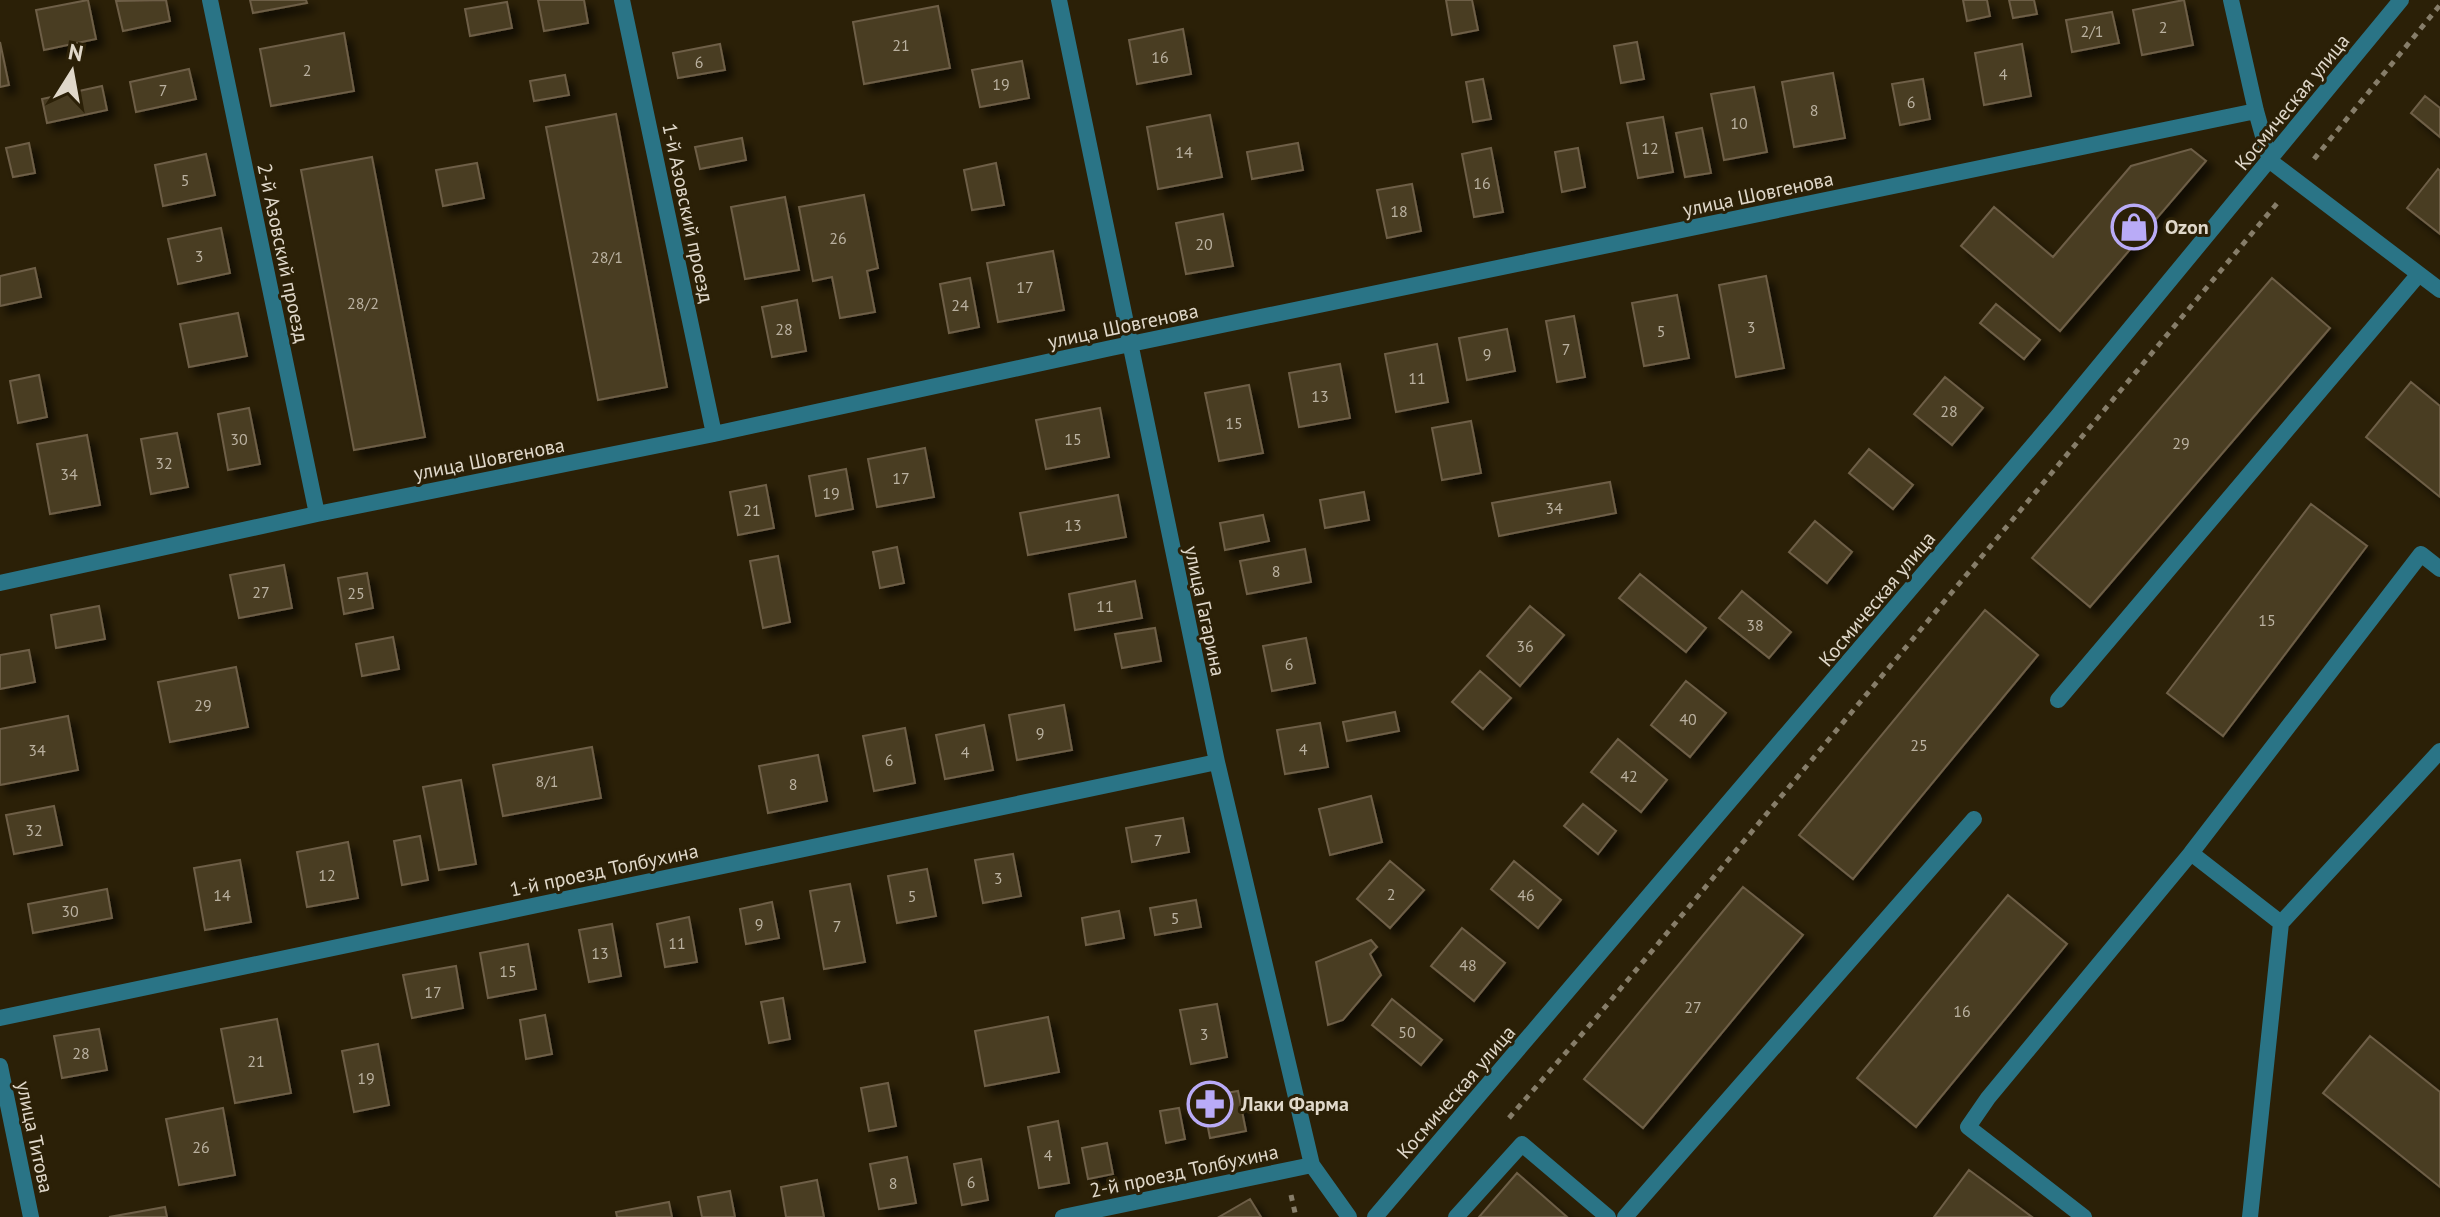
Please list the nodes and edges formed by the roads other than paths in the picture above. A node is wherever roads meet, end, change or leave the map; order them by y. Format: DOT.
graph roads {
  1 [pos="210,0"];
  2 [pos="622,0"];
  3 [pos="1059,0"];
  4 [pos="2231,0"];
  5 [pos="2401,0"];
  6 [pos="2256,111"];
  7 [pos="2270,161"];
  8 [pos="2419,274"];
  9 [pos="2440,290"];
  10 [pos="1129,345"];
  11 [pos="714,434"];
  12 [pos="317,514"];
  13 [pos="2440,569"];
  14 [pos="0,583"];
  15 [pos="2058,700"];
  16 [pos="2440,751"];
  17 [pos="1217,762"];
  18 [pos="1974,819"];
  19 [pos="2191,853"];
  20 [pos="2281,923"];
  21 [pos="0,1018"];
  22 [pos="0,1066"];
  23 [pos="1312,1165"];
  24 [pos="31,1217"];
  25 [pos="1063,1217"];
  26 [pos="1349,1217"];
  27 [pos="1375,1217"];
  28 [pos="1456,1217"];
  29 [pos="1608,1217"];
  30 [pos="1625,1217"];
  31 [pos="2084,1217"];
  32 [pos="2250,1217"];
  1 -- 12 [label="street, 2-й Азовский проезд"];
  2 -- 11 [label="street, 1-й Азовский проезд"];
  3 -- 10 [label="street, улица Гагарина"];
  4 -- 6 [label="street"];
  5 -- 7 [label="street, Космическая улица"];
  6 -- 7 [label="street"];
  6 -- 10 [label="street, улица Шовгенова"];
  7 -- 8 [label="street"];
  7 -- 27 [label="street, Космическая улица"];
  8 -- 9 [label="street"];
  8 -- 15 [label="street"];
  10 -- 11 [label="street, улица Шовгенова"];
  10 -- 17 [label="street, улица Гагарина"];
  11 -- 12 [label="street, улица Шовгенова"];
  12 -- 14 [label="street, улица Шовгенова"];
  13 -- 19 [label="street"];
  16 -- 20 [label="street"];
  17 -- 21 [label="street, 1-й проезд Толбухина"];
  17 -- 23 [label="street, улица Гагарина"];
  18 -- 30 [label="street"];
  19 -- 20 [label="street"];
  19 -- 31 [label="street"];
  20 -- 32 [label="street"];
  22 -- 24 [label="street, улица Титова"];
  23 -- 25 [label="street, 2-й проезд Толбухина"];
  23 -- 26 [label="street, улица Гагарина"];
  28 -- 29 [label="street"];
}
